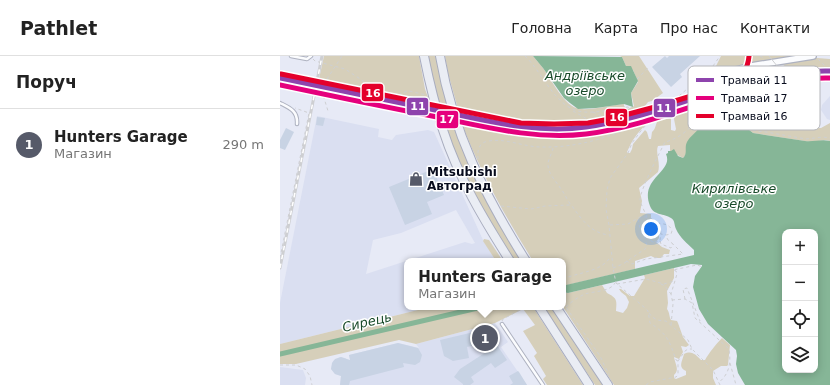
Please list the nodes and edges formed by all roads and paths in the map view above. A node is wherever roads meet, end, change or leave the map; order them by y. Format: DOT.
graph roads {
  1 [pos="291,56"];
  2 [pos="311,56"];
  3 [pos="424,56"];
  4 [pos="440,56"];
  5 [pos="526,56"];
  6 [pos="720,56"];
  7 [pos="760,56"];
  8 [pos="794,56"];
  9 [pos="815,57"];
  10 [pos="787,60"];
  11 [pos="776,62"];
  12 [pos="713,66"];
  13 [pos="751,66"];
  14 [pos="784,66"];
  15 [pos="649,67"];
  16 [pos="829,69"];
  17 [pos="280,76"];
  18 [pos="637,79"];
  19 [pos="688,88"];
  20 [pos="378,91"];
  21 [pos="429,96"];
  22 [pos="688,97"];
  23 [pos="677,98"];
  24 [pos="399,99"];
  25 [pos="280,103"];
  26 [pos="291,108"];
  27 [pos="688,108"];
  28 [pos="572,110"];
  29 [pos="592,112"];
  30 [pos="636,112"];
  31 [pos="309,113"];
  32 [pos="314,114"];
  33 [pos="658,116"];
  34 [pos="609,119"];
  35 [pos="594,122"];
  36 [pos="297,124"];
  37 [pos="688,128"];
  38 [pos="752,130"];
  39 [pos="830,138"];
  40 [pos="553,147"];
  41 [pos="478,159"];
  42 [pos="502,206"];
  43 [pos="572,206"];
  44 [pos="647,217"];
  45 [pos="638,219"];
  46 [pos="656,222"];
  47 [pos="609,225"];
  48 [pos="644,234"];
  49 [pos="661,234"];
  50 [pos="610,235"];
  51 [pos="666,235"];
  52 [pos="650,240"];
  53 [pos="660,240"];
  54 [pos="673,244"];
  55 [pos="665,246"];
  56 [pos="612,255"];
  57 [pos="280,258"];
  58 [pos="508,258"];
  59 [pos="524,258"];
  60 [pos="626,261"];
  61 [pos="703,267"];
  62 [pos="613,268"];
  63 [pos="566,278"];
  64 [pos="675,281"];
  65 [pos="616,283"];
  66 [pos="658,283"];
  67 [pos="671,294"];
  68 [pos="685,299"];
  69 [pos="672,300"];
  70 [pos="566,308"];
  71 [pos="520,310"];
  72 [pos="541,310"];
  73 [pos="558,310"];
  74 [pos="648,311"];
  75 [pos="700,321"];
  76 [pos="502,324"];
  77 [pos="671,326"];
  78 [pos="692,349"];
  79 [pos="678,361"];
  80 [pos="730,362"];
  81 [pos="280,365"];
  82 [pos="609,381"];
  83 [pos="718,383"];
  84 [pos="312,385"];
  85 [pos="543,385"];
  86 [pos="589,385"];
  87 [pos="646,385"];
  88 [pos="720,385"];
  89 [pos="736,385"];
  1 -- 2 [label="lane"];
  2 -- 20 [label="path"];
  3 -- 58 [label="main road"];
  4 -- 59 [label="main road"];
  5 -- 28 [label="path"];
  6 -- 12 [label="path"];
  7 -- 11 [label="path"];
  8 -- 10 [label="street"];
  9 -- 10 [label="street"];
  9 -- 16 [label="path"];
  10 -- 11 [label="street"];
  11 -- 13 [label="street"];
  11 -- 14 [label="path"];
  15 -- 18 [label="path"];
  17 -- 24 [label="street, bridge"];
  19 -- 23 [label="path"];
  21 -- 24 [label="path"];
  22 -- 24 [label="street, bridge"];
  25 -- 26 [label="lane"];
  26 -- 31 [label="path"];
  26 -- 36 [label="lane"];
  27 -- 33 [label="path"];
  28 -- 29 [label="path"];
  28 -- 35 [label="path"];
  29 -- 30 [label="path"];
  29 -- 34 [label="path"];
  31 -- 32 [label="path"];
  31 -- 57 [label="path"];
  33 -- 40 [label="path"];
  33 -- 47 [label="path"];
  37 -- 44 [label="path"];
  38 -- 39 [label="path"];
  40 -- 41 [label="path"];
  40 -- 43 [label="path"];
  42 -- 43 [label="path"];
  43 -- 50 [label="path"];
  44 -- 45 [label="path"];
  44 -- 46 [label="path"];
  45 -- 47 [label="path"];
  45 -- 48 [label="path"];
  46 -- 49 [label="path"];
  46 -- 51 [label="path"];
  47 -- 50 [label="path"];
  48 -- 52 [label="path"];
  48 -- 60 [label="path"];
  49 -- 51 [label="path"];
  49 -- 53 [label="path"];
  50 -- 56 [label="path"];
  51 -- 54 [label="path"];
  52 -- 53 [label="path"];
  52 -- 55 [label="path"];
  53 -- 55 [label="path"];
  54 -- 55 [label="path"];
  54 -- 60 [label="path"];
  56 -- 62 [label="path"];
  56 -- 63 [label="path"];
  60 -- 62 [label="path"];
  61 -- 64 [label="path"];
  62 -- 65 [label="path"];
  64 -- 66 [label="path"];
  64 -- 67 [label="path"];
  65 -- 66 [label="path"];
  65 -- 70 [label="path"];
  65 -- 74 [label="path"];
  66 -- 67 [label="path"];
  67 -- 69 [label="path"];
  68 -- 69 [label="path"];
  68 -- 75 [label="path"];
  68 -- 75 [label="path"];
  69 -- 77 [label="path"];
  70 -- 82 [label="path"];
  71 -- 76 [label="path"];
  72 -- 86 [label="main road"];
  73 -- 82 [label="main road"];
  74 -- 77 [label="path"];
  74 -- 79 [label="path"];
  75 -- 80 [label="path"];
  76 -- 85 [label="lane"];
  77 -- 78 [label="path"];
  78 -- 79 [label="path"];
  78 -- 83 [label="path"];
  79 -- 87 [label="path"];
  80 -- 83 [label="path"];
  80 -- 89 [label="path"];
  81 -- 84 [label="path"];
  83 -- 88 [label="path"];
}
